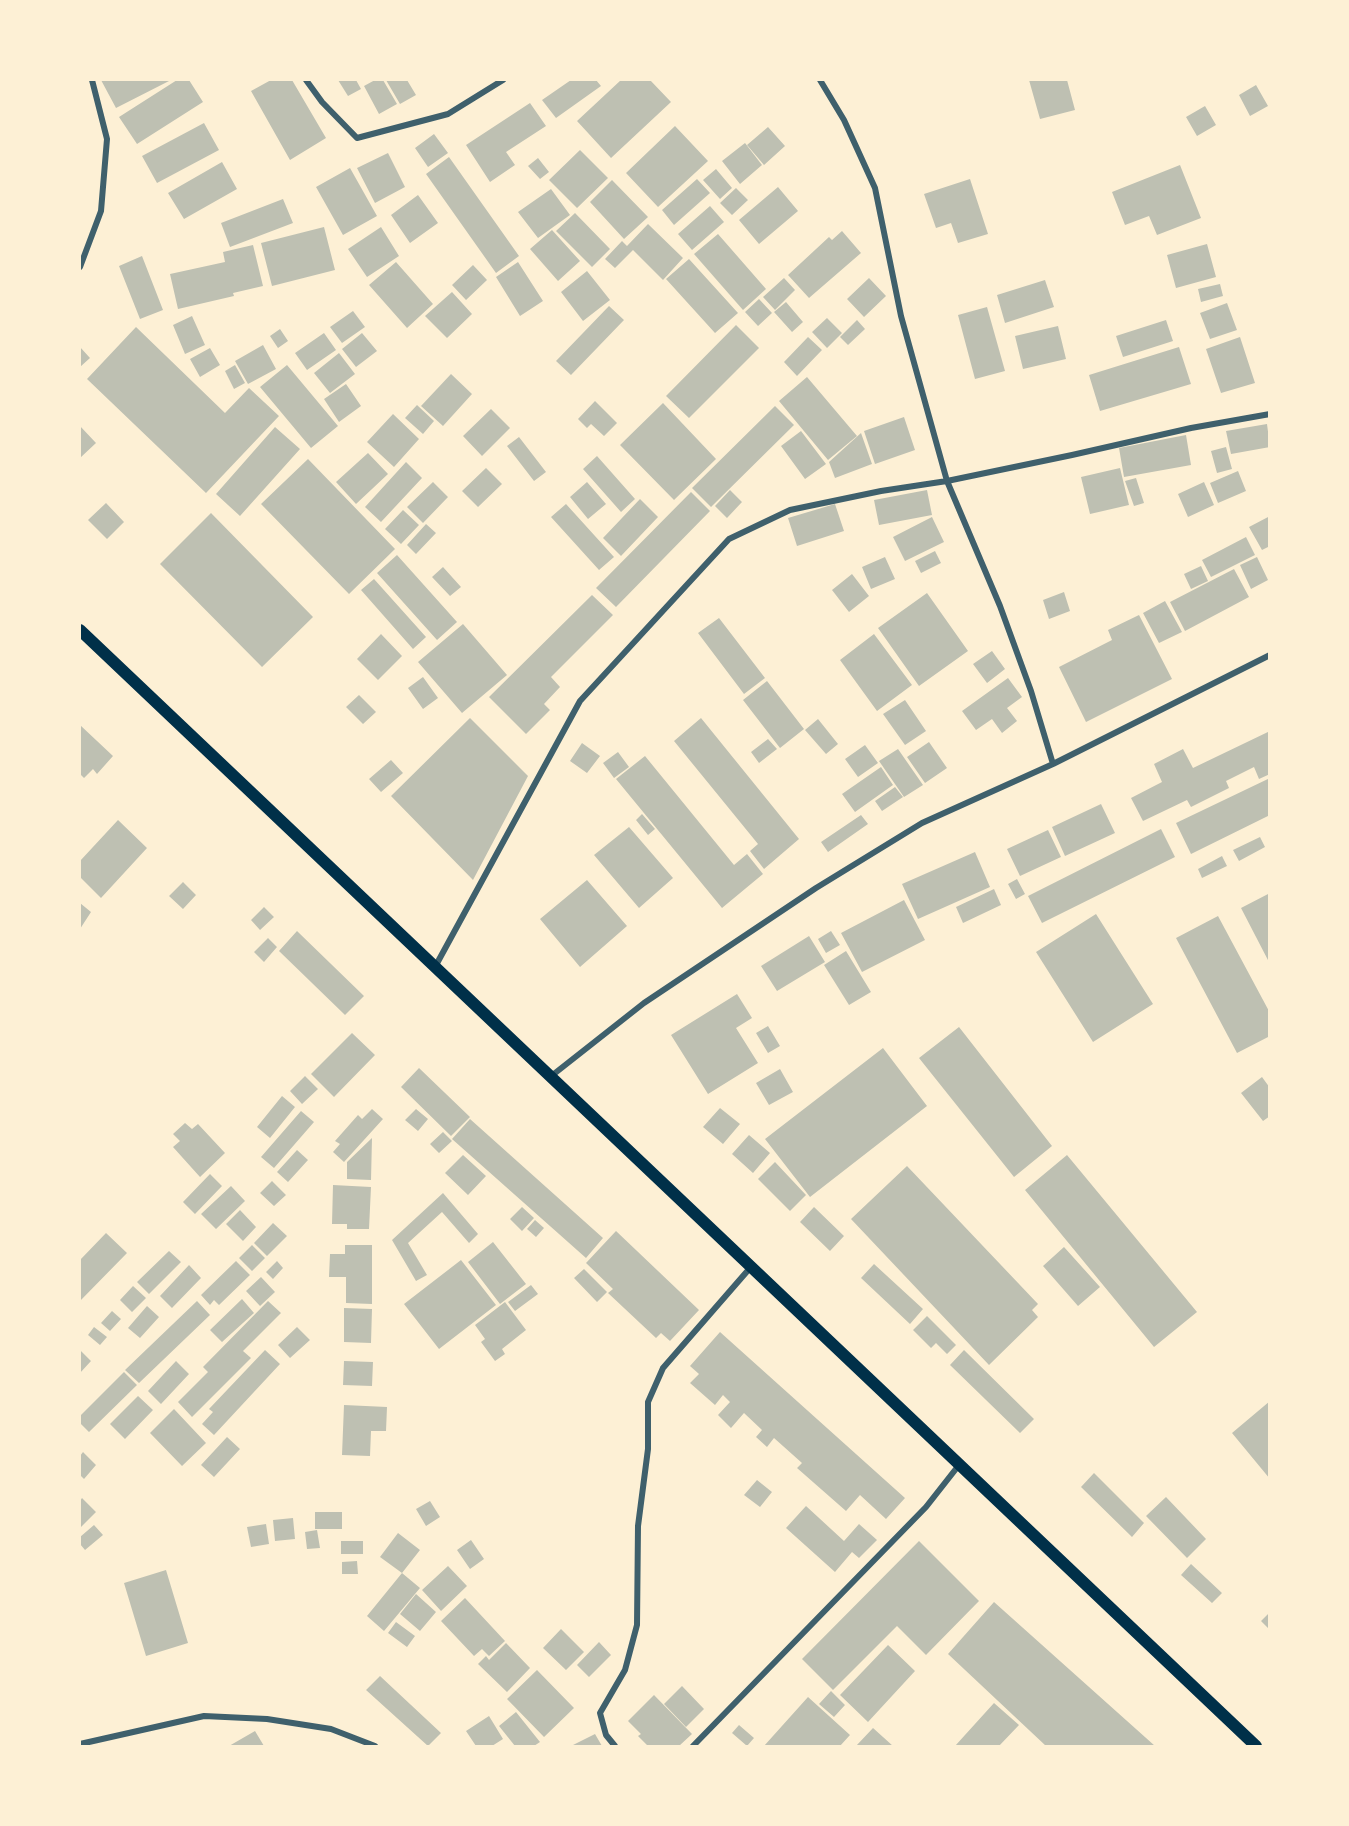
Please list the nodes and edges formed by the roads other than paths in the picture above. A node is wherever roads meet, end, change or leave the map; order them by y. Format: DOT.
graph roads {
  1 [pos="92,80"];
  2 [pos="306,80"];
  3 [pos="503,80"];
  4 [pos="820,80"];
  5 [pos="80,267"];
  6 [pos="1269,414"];
  7 [pos="946,481"];
  8 [pos="80,630"];
  9 [pos="1269,655"];
  10 [pos="1053,764"];
  11 [pos="435,967"];
  12 [pos="550,1077"];
  13 [pos="750,1268"];
  14 [pos="959,1465"];
  15 [pos="80,1744"];
  16 [pos="375,1746"];
  17 [pos="615,1746"];
  18 [pos="693,1746"];
  19 [pos="1256,1746"];
  1 -- 5 [label="street"];
  2 -- 3 [label="street"];
  4 -- 7 [label="street"];
  6 -- 7 [label="street"];
  7 -- 10 [label="street"];
  7 -- 11 [label="street"];
  8 -- 11 [label="main road"];
  9 -- 10 [label="street"];
  10 -- 12 [label="street"];
  11 -- 12 [label="main road"];
  12 -- 13 [label="main road"];
  13 -- 14 [label="main road"];
  13 -- 17 [label="street"];
  14 -- 18 [label="street"];
  14 -- 19 [label="main road"];
  15 -- 16 [label="street"];
}
